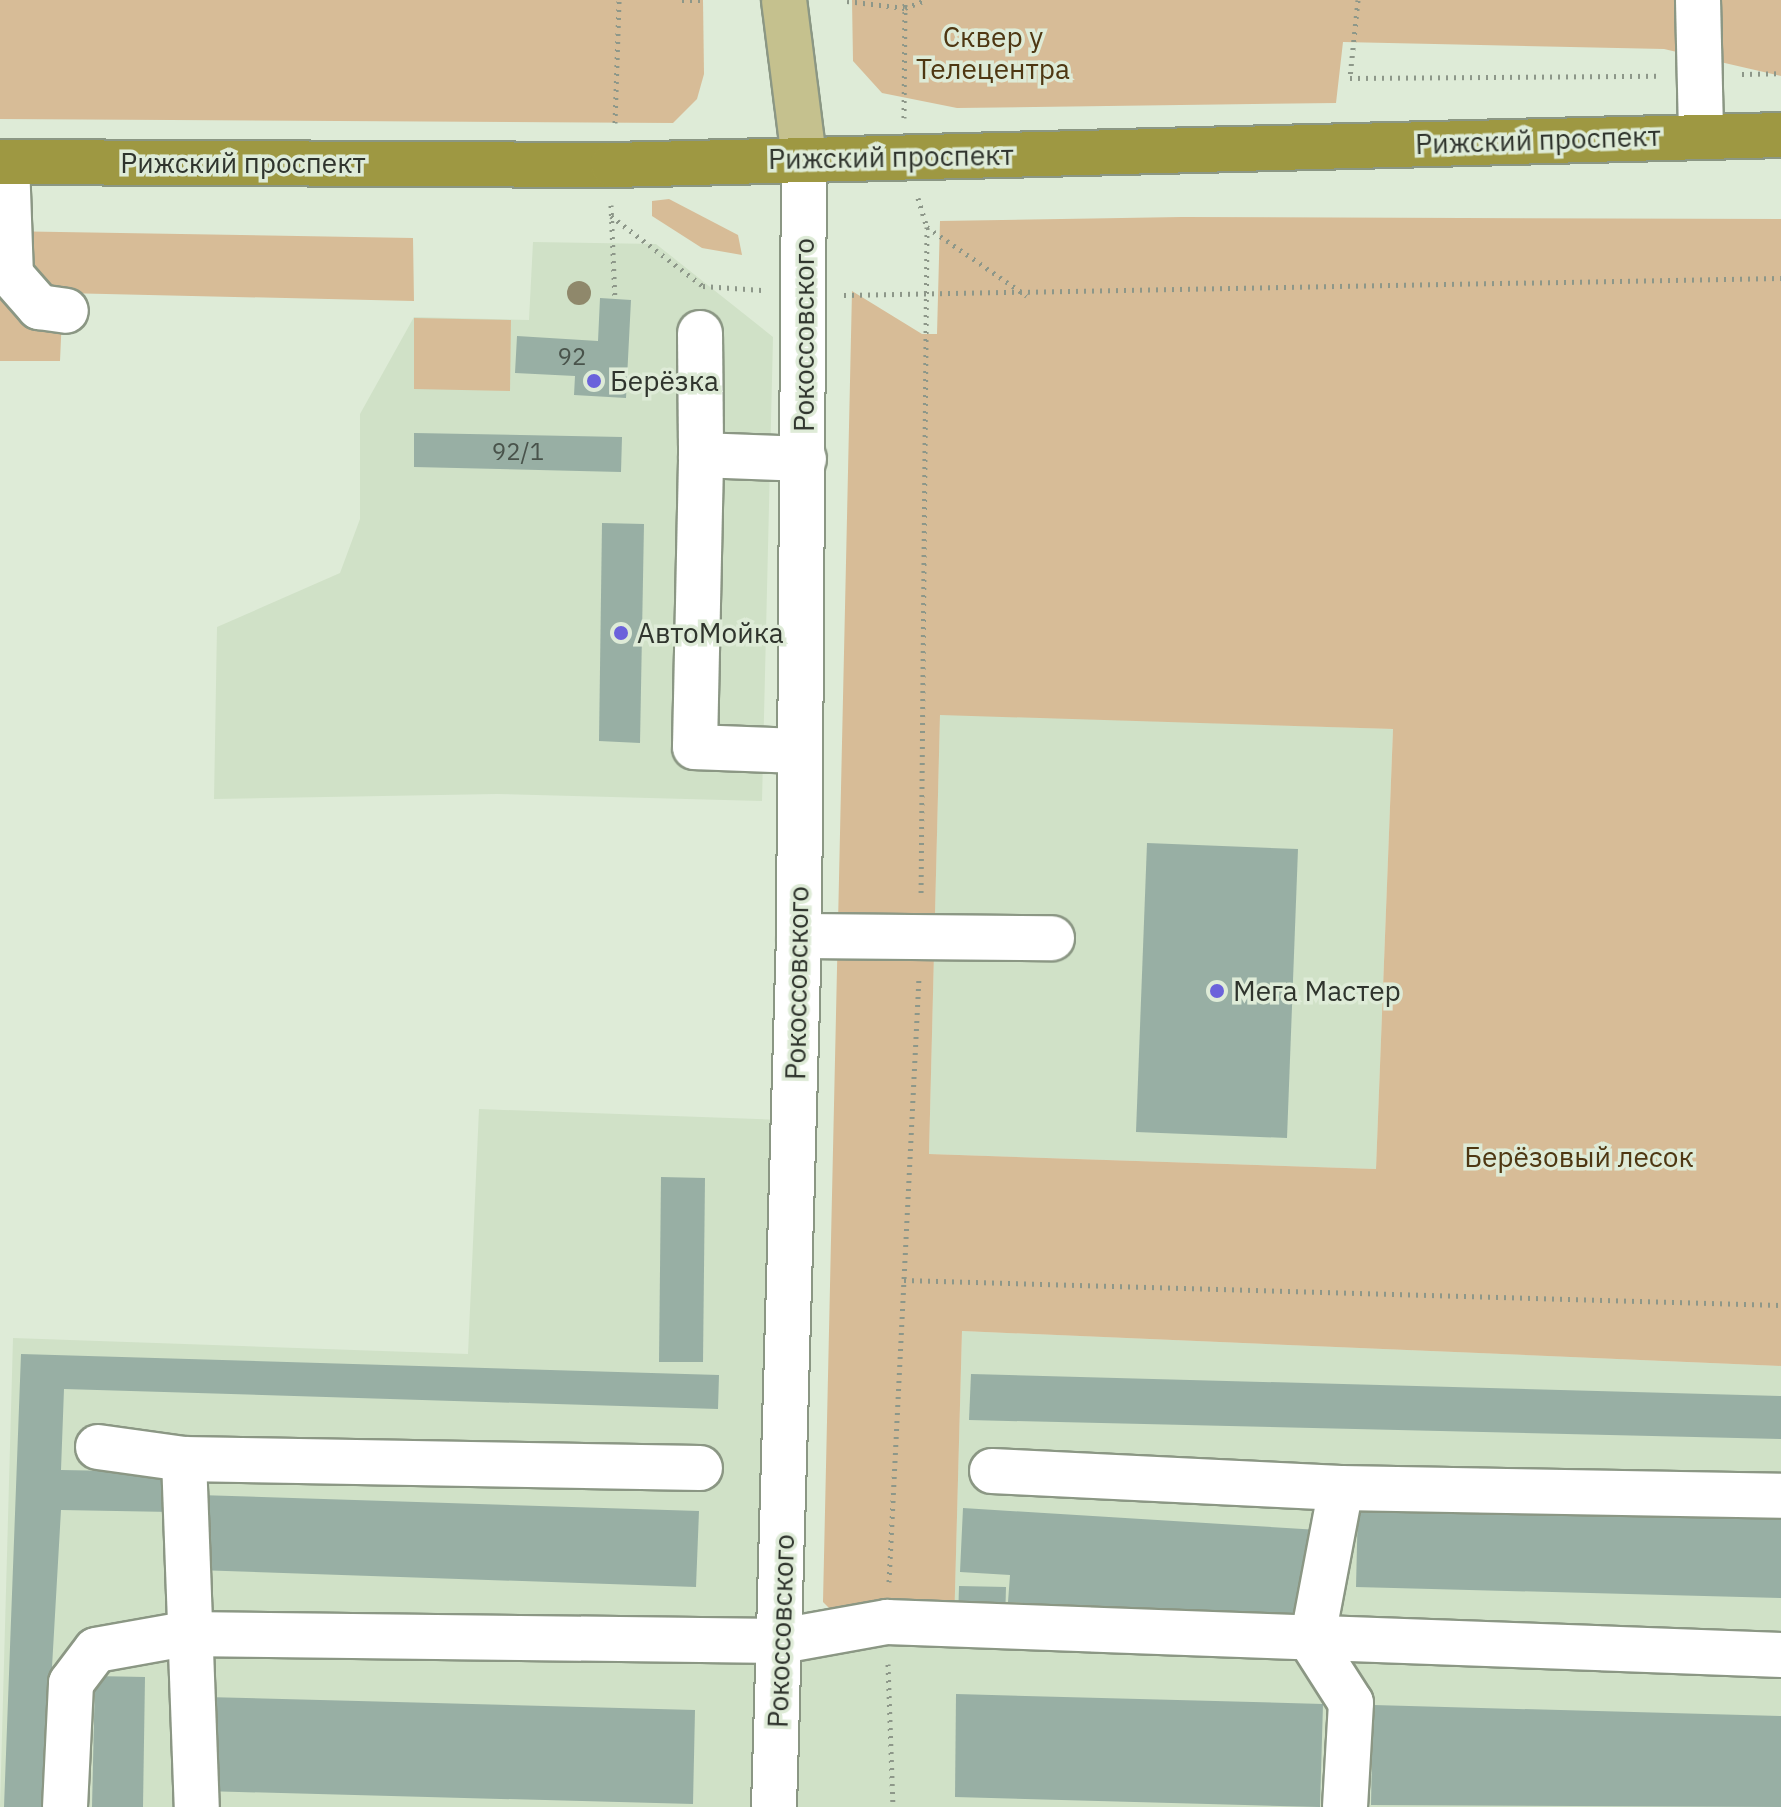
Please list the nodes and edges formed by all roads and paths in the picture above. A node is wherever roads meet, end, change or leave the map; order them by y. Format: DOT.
graph roads {
  1 [pos="682,0"];
  2 [pos="700,0"];
  3 [pos="784,0"];
  4 [pos="905,0"];
  5 [pos="926,0"];
  6 [pos="1358,0"];
  7 [pos="1698,0"];
  8 [pos="847,1"];
  9 [pos="905,8"];
  10 [pos="1700,75"];
  11 [pos="1781,135"];
  12 [pos="1701,136"];
  13 [pos="907,157"];
  14 [pos="804,159"];
  15 [pos="3,162"];
  16 [pos="927,227"];
  17 [pos="610,245"];
  18 [pos="1781,278"];
  19 [pos="1027,296"];
  20 [pos="615,299"];
  21 [pos="923,299"];
  22 [pos="66,311"];
  23 [pos="700,333"];
  24 [pos="701,455"];
  25 [pos="804,459"];
  26 [pos="797,751"];
  27 [pos="799,936"];
  28 [pos="1052,938"];
  29 [pos="904,1280"];
  30 [pos="1781,1305"];
  31 [pos="98,1447"];
  32 [pos="184,1459"];
  33 [pos="700,1468"];
  34 [pos="992,1471"];
  35 [pos="1341,1488"];
  36 [pos="1781,1496"];
  37 [pos="185,1634"];
  38 [pos="781,1641"];
  39 [pos="1312,1642"];
  40 [pos="1781,1655"];
  41 [pos="65,1807"];
  42 [pos="197,1807"];
  43 [pos="774,1807"];
  44 [pos="1345,1807"];
  1 -- 2 [label="path"];
  3 -- 14 [label="main road"];
  4 -- 9 [label="path"];
  5 -- 9 [label="path"];
  6 -- 10 [label="path"];
  7 -- 10 [label="street"];
  8 -- 9 [label="path"];
  9 -- 13 [label="path"];
  10 -- 12 [label="street"];
  11 -- 12 [label="highway, Рижский проспект"];
  12 -- 13 [label="highway, Рижский проспект"];
  13 -- 14 [label="highway, Рижский проспект"];
  14 -- 15 [label="highway, Рижский проспект"];
  14 -- 25 [label="street, Рокоссовского"];
  15 -- 22 [label="street"];
  16 -- 19 [label="path"];
  17 -- 20 [label="path"];
  18 -- 19 [label="path"];
  19 -- 21 [label="path"];
  23 -- 24 [label="street"];
  24 -- 25 [label="street"];
  24 -- 26 [label="street"];
  25 -- 26 [label="street, Рокоссовского"];
  26 -- 27 [label="street, Рокоссовского"];
  27 -- 28 [label="street"];
  27 -- 38 [label="street, Рокоссовского"];
  29 -- 30 [label="path"];
  31 -- 32 [label="street"];
  32 -- 33 [label="street"];
  32 -- 37 [label="street"];
  34 -- 35 [label="street"];
  35 -- 36 [label="street"];
  35 -- 39 [label="street"];
  37 -- 38 [label="street"];
  37 -- 41 [label="street"];
  37 -- 42 [label="street"];
  38 -- 39 [label="street"];
  38 -- 43 [label="street, Рокоссовского"];
  39 -- 40 [label="street"];
  39 -- 44 [label="street"];
}
